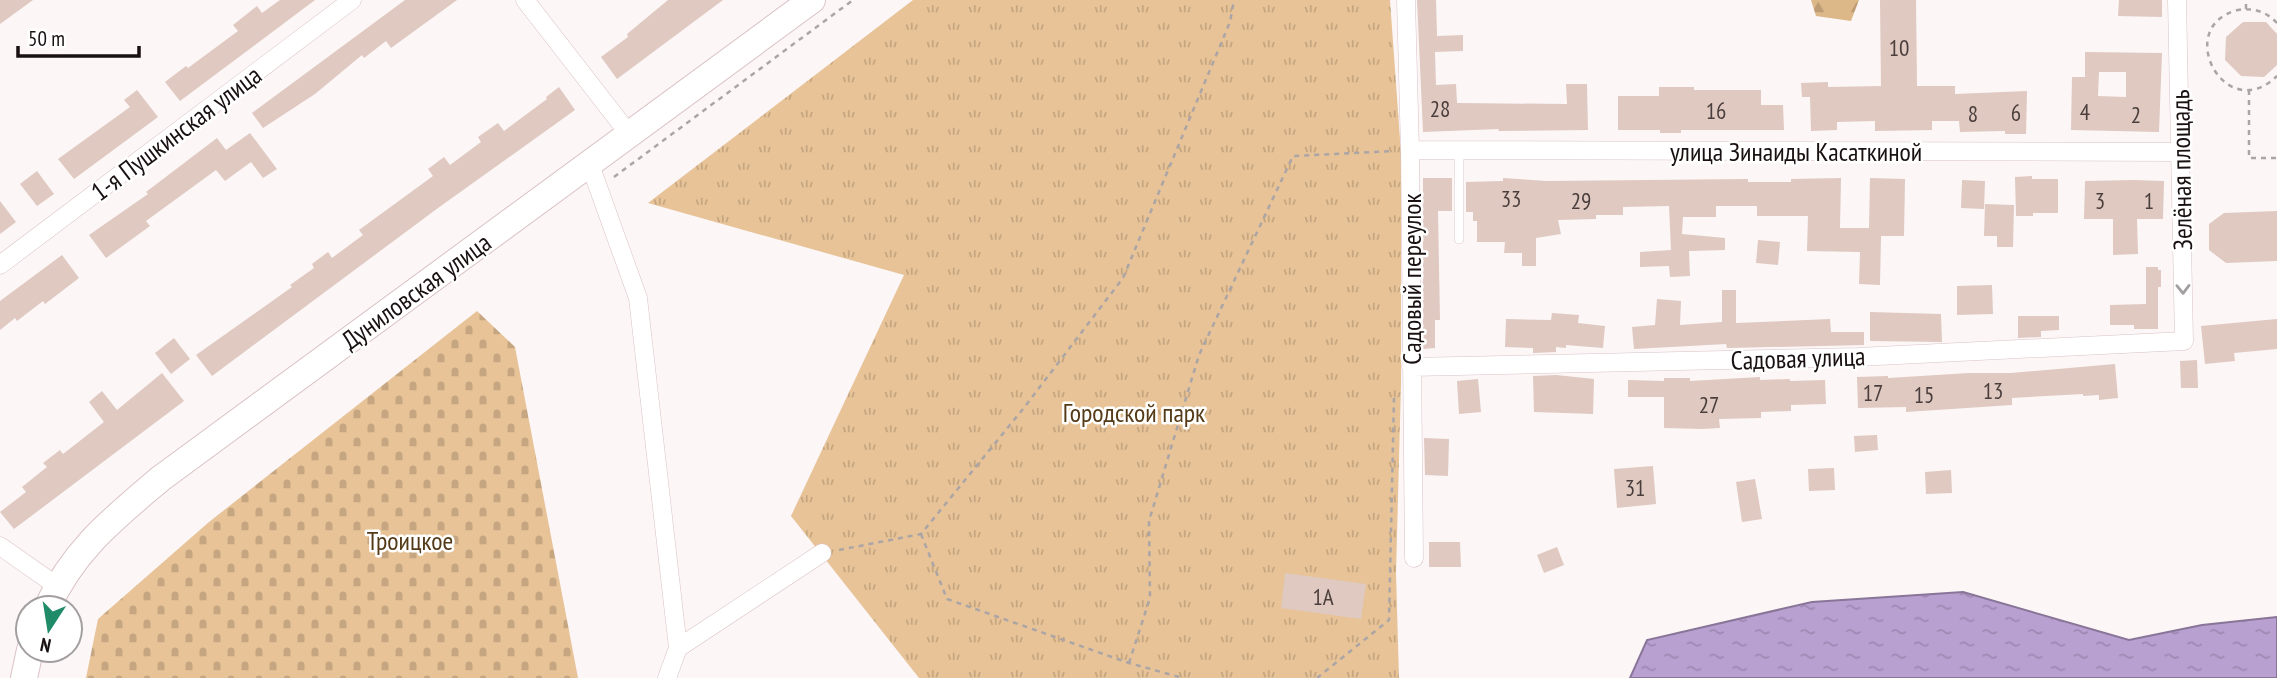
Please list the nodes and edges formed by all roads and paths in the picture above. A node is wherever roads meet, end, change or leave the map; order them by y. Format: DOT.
graph roads {
  1 [pos="352,0"];
  2 [pos="525,0"];
  3 [pos="812,0"];
  4 [pos="853,0"];
  5 [pos="1234,0"];
  6 [pos="1406,0"];
  7 [pos="2177,0"];
  8 [pos="2246,0"];
  9 [pos="2246,9"];
  10 [pos="2277,23"];
  11 [pos="2277,76"];
  12 [pos="2249,90"];
  13 [pos="629,134"];
  14 [pos="1410,150"];
  15 [pos="1459,150"];
  16 [pos="2181,152"];
  17 [pos="2277,159"];
  18 [pos="589,162"];
  19 [pos="599,188"];
  20 [pos="1459,239"];
  21 [pos="0,265"];
  22 [pos="2184,341"];
  23 [pos="1411,367"];
  24 [pos="1394,398"];
  25 [pos="921,534"];
  26 [pos="0,546"];
  27 [pos="822,553"];
  28 [pos="1414,558"];
  29 [pos="49,594"];
  30 [pos="54,594"];
  31 [pos="678,648"];
  32 [pos="1129,663"];
  33 [pos="667,678"];
  34 [pos="1183,678"];
  35 [pos="1317,678"];
  1 -- 21 [label="street, 1-я Пушкинская улица"];
  2 -- 13 [label="street"];
  3 -- 13 [label="main road, Дуниловская улица"];
  4 -- 19 [label="path"];
  5 -- 25 [label="path"];
  6 -- 14 [label="street, Садовый переулок"];
  7 -- 16 [label="street, Зелёная площадь"];
  8 -- 9 [label="path"];
  9 -- 10 [label="path"];
  9 -- 12 [label="path"];
  11 -- 12 [label="path"];
  12 -- 17 [label="path"];
  13 -- 18 [label="main road, Дуниловская улица"];
  14 -- 15 [label="street, улица Зинаиды Касаткиной"];
  14 -- 23 [label="street, Садовый переулок"];
  14 -- 32 [label="path"];
  15 -- 16 [label="street, улица Зинаиды Касаткиной"];
  15 -- 20 [label="lane"];
  16 -- 22 [label="street, Зелёная площадь, one-way"];
  18 -- 19 [label="street"];
  18 -- 30 [label="main road, Дуниловская улица"];
  19 -- 31 [label="street"];
  22 -- 23 [label="street, Садовая улица"];
  23 -- 28 [label="street, Садовый переулок"];
  24 -- 35 [label="path"];
  25 -- 27 [label="path"];
  25 -- 32 [label="path"];
  26 -- 29 [label="street"];
  27 -- 31 [label="street"];
  31 -- 33 [label="street"];
  32 -- 34 [label="path"];
}
